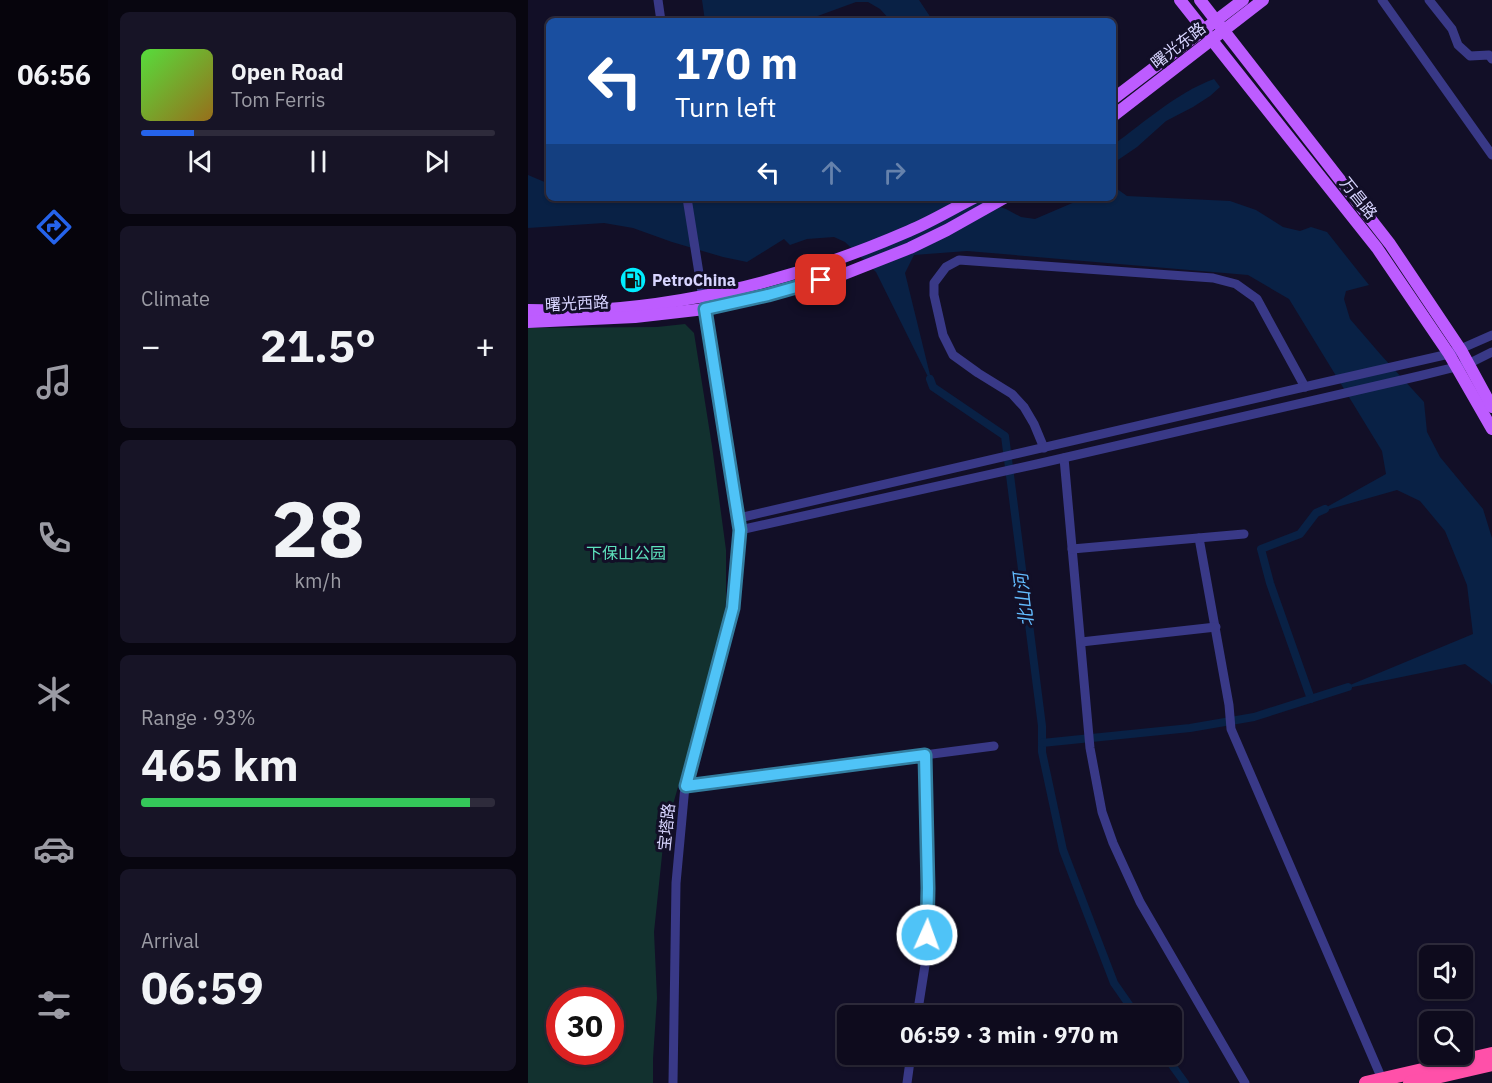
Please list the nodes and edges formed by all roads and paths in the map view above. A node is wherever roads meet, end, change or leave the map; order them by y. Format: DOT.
graph roads {
  1 [pos="658,0"];
  2 [pos="1180,0"];
  3 [pos="1200,0"];
  4 [pos="1243,0"];
  5 [pos="1263,0"];
  6 [pos="1382,0"];
  7 [pos="1429,0"];
  8 [pos="661,18"];
  9 [pos="1220,26"];
  10 [pos="1208,35"];
  11 [pos="1492,59"];
  12 [pos="1116,97"];
  13 [pos="1116,113"];
  14 [pos="1492,155"];
  15 [pos="687,201"];
  16 [pos="968,201"];
  17 [pos="998,201"];
  18 [pos="702,296"];
  19 [pos="705,309"];
  20 [pos="528,310"];
  21 [pos="528,322"];
  22 [pos="1492,335"];
  23 [pos="1455,352"];
  24 [pos="1492,352"];
  25 [pos="1462,365"];
  26 [pos="1305,387"];
  27 [pos="1492,407"];
  28 [pos="1492,429"];
  29 [pos="1044,448"];
  30 [pos="1064,458"];
  31 [pos="739,518"];
  32 [pos="740,530"];
  33 [pos="1244,534"];
  34 [pos="1199,538"];
  35 [pos="1072,549"];
  36 [pos="1216,627"];
  37 [pos="1081,642"];
  38 [pos="994,746"];
  39 [pos="925,755"];
  40 [pos="686,786"];
  41 [pos="919,1005"];
  42 [pos="1490,1060"];
  43 [pos="909,1065"];
  44 [pos="1382,1080"];
  45 [pos="673,1083"];
  46 [pos="907,1083"];
  47 [pos="1245,1083"];
  48 [pos="1366,1083"];
  49 [pos="1410,1083"];
  1 -- 8 [label="street"];
  2 -- 10 [label="main road, 万昌路"];
  3 -- 9 [label="main road, 万昌路"];
  4 -- 9 [label="main road, 曙光东路"];
  5 -- 9 [label="main road, 曙光东路"];
  6 -- 14 [label="street"];
  7 -- 11 [label="street"];
  9 -- 10 [label="main road, 曙光东路"];
  9 -- 23 [label="main road, 万昌路"];
  10 -- 12 [label="main road, 曙光东路"];
  10 -- 13 [label="main road, 曙光东路"];
  10 -- 23 [label="main road, 万昌路"];
  15 -- 18 [label="street, 宝塔路"];
  16 -- 18 [label="main road, 曙光西路"];
  17 -- 19 [label="main road, 曙光西路"];
  18 -- 19 [label="street, 宝塔路"];
  18 -- 20 [label="main road, 曙光西路"];
  19 -- 21 [label="main road, 曙光西路"];
  19 -- 31 [label="street, 宝塔路"];
  22 -- 23 [label="street"];
  23 -- 25 [label="main road, 万昌路"];
  23 -- 26 [label="street"];
  24 -- 25 [label="street"];
  25 -- 27 [label="main road, 万昌路"];
  25 -- 28 [label="main road, 万昌路"];
  25 -- 30 [label="street"];
  26 -- 29 [label="street"];
  26 -- 29 [label="street"];
  29 -- 31 [label="street"];
  30 -- 32 [label="street"];
  30 -- 35 [label="street"];
  31 -- 32 [label="street, 宝塔路"];
  32 -- 40 [label="street, 宝塔路"];
  33 -- 34 [label="street"];
  34 -- 35 [label="street"];
  34 -- 36 [label="street"];
  35 -- 37 [label="street"];
  36 -- 37 [label="street"];
  36 -- 44 [label="street"];
  37 -- 47 [label="street"];
  38 -- 39 [label="street"];
  39 -- 40 [label="street"];
  39 -- 41 [label="street"];
  40 -- 45 [label="street, 宝塔路"];
  42 -- 44 [label="highway"];
  42 -- 49 [label="highway"];
  43 -- 46 [label="street"];
  44 -- 48 [label="highway"];
}
